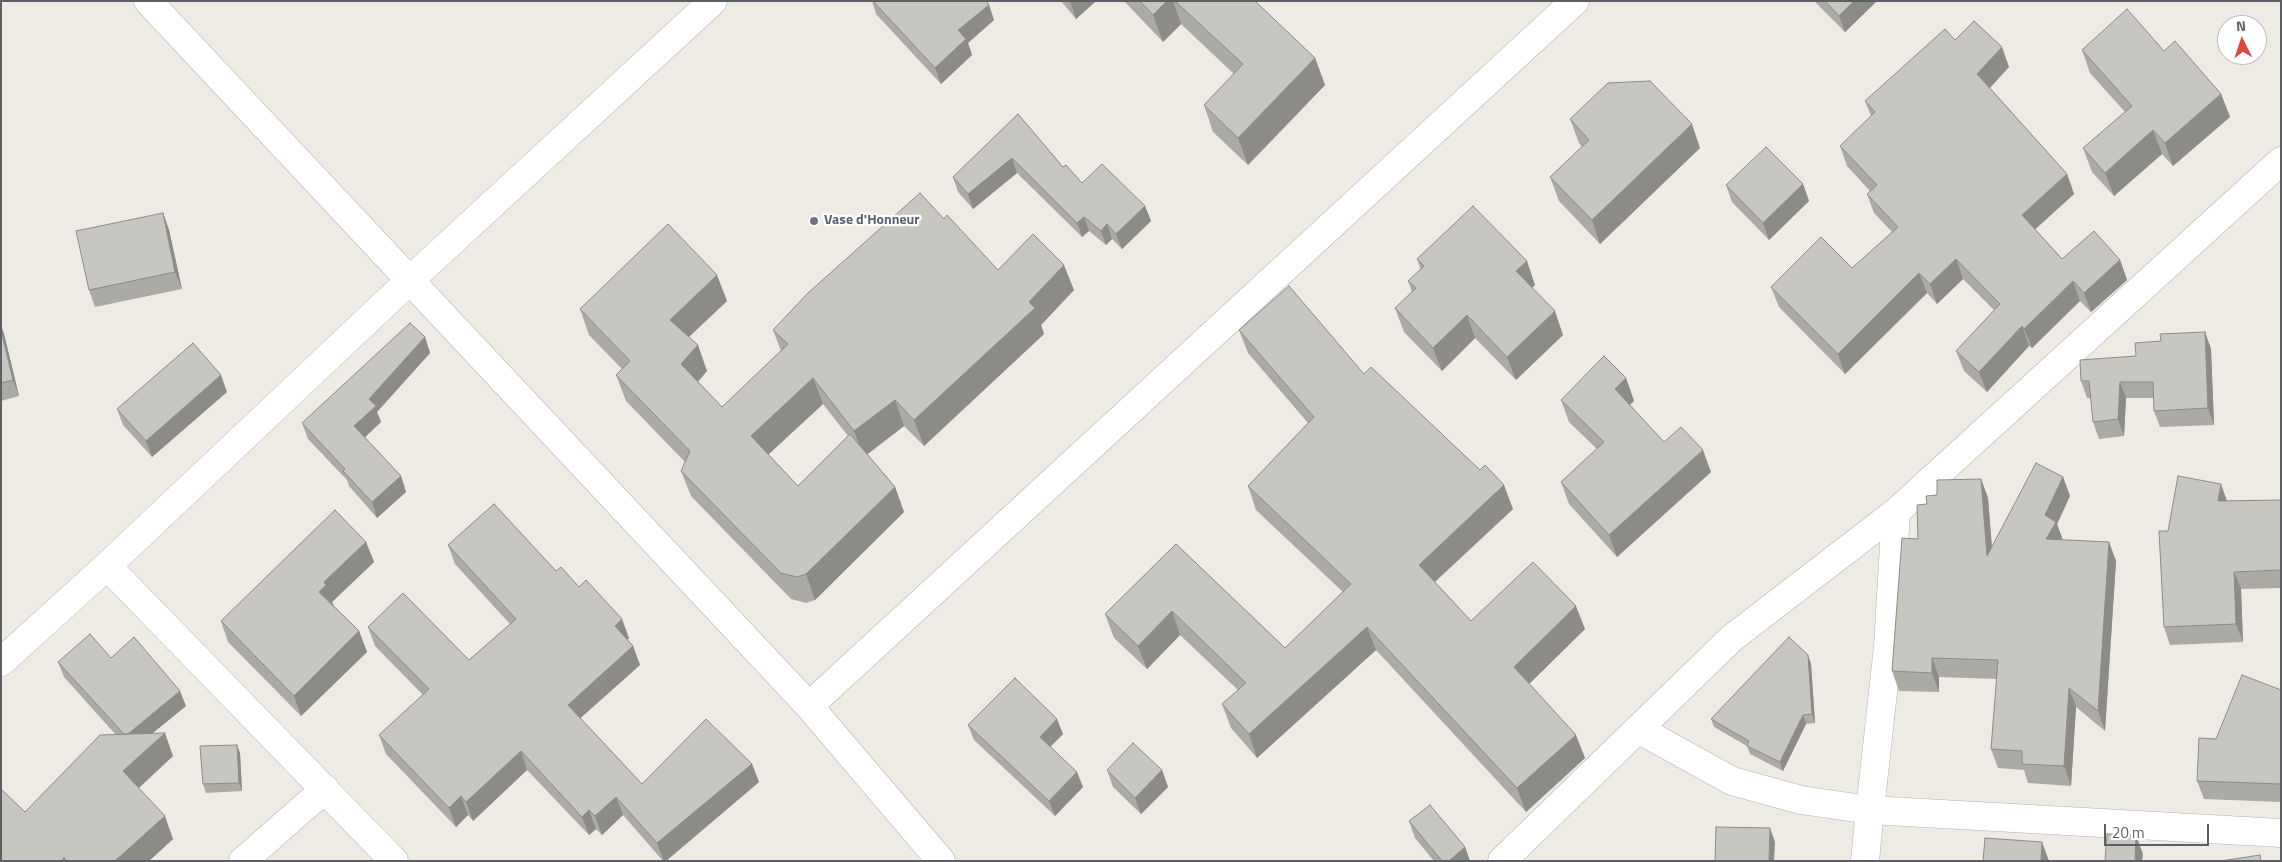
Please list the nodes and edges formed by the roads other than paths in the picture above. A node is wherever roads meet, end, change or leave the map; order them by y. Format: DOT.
graph roads {
  1 [pos="148,1"];
  2 [pos="713,1"];
  3 [pos="1575,1"];
  4 [pos="2281,161"];
  5 [pos="409,281"];
  6 [pos="1896,512"];
  7 [pos="108,566"];
  8 [pos="1,662"];
  9 [pos="809,706"];
  10 [pos="1638,729"];
  11 [pos="324,789"];
  12 [pos="1870,810"];
  13 [pos="2281,833"];
  14 [pos="242,861"];
  15 [pos="394,861"];
  16 [pos="941,861"];
  17 [pos="1502,861"];
  18 [pos="1865,861"];
  1 -- 5 [label="street"];
  2 -- 5 [label="street"];
  3 -- 9 [label="street"];
  4 -- 6 [label="street"];
  5 -- 7 [label="street"];
  5 -- 9 [label="street"];
  6 -- 10 [label="street"];
  6 -- 12 [label="street"];
  7 -- 8 [label="street"];
  7 -- 11 [label="street"];
  9 -- 16 [label="street"];
  10 -- 12 [label="street"];
  10 -- 17 [label="street"];
  11 -- 14 [label="street"];
  11 -- 15 [label="street"];
  12 -- 13 [label="street"];
  12 -- 18 [label="street"];
}
